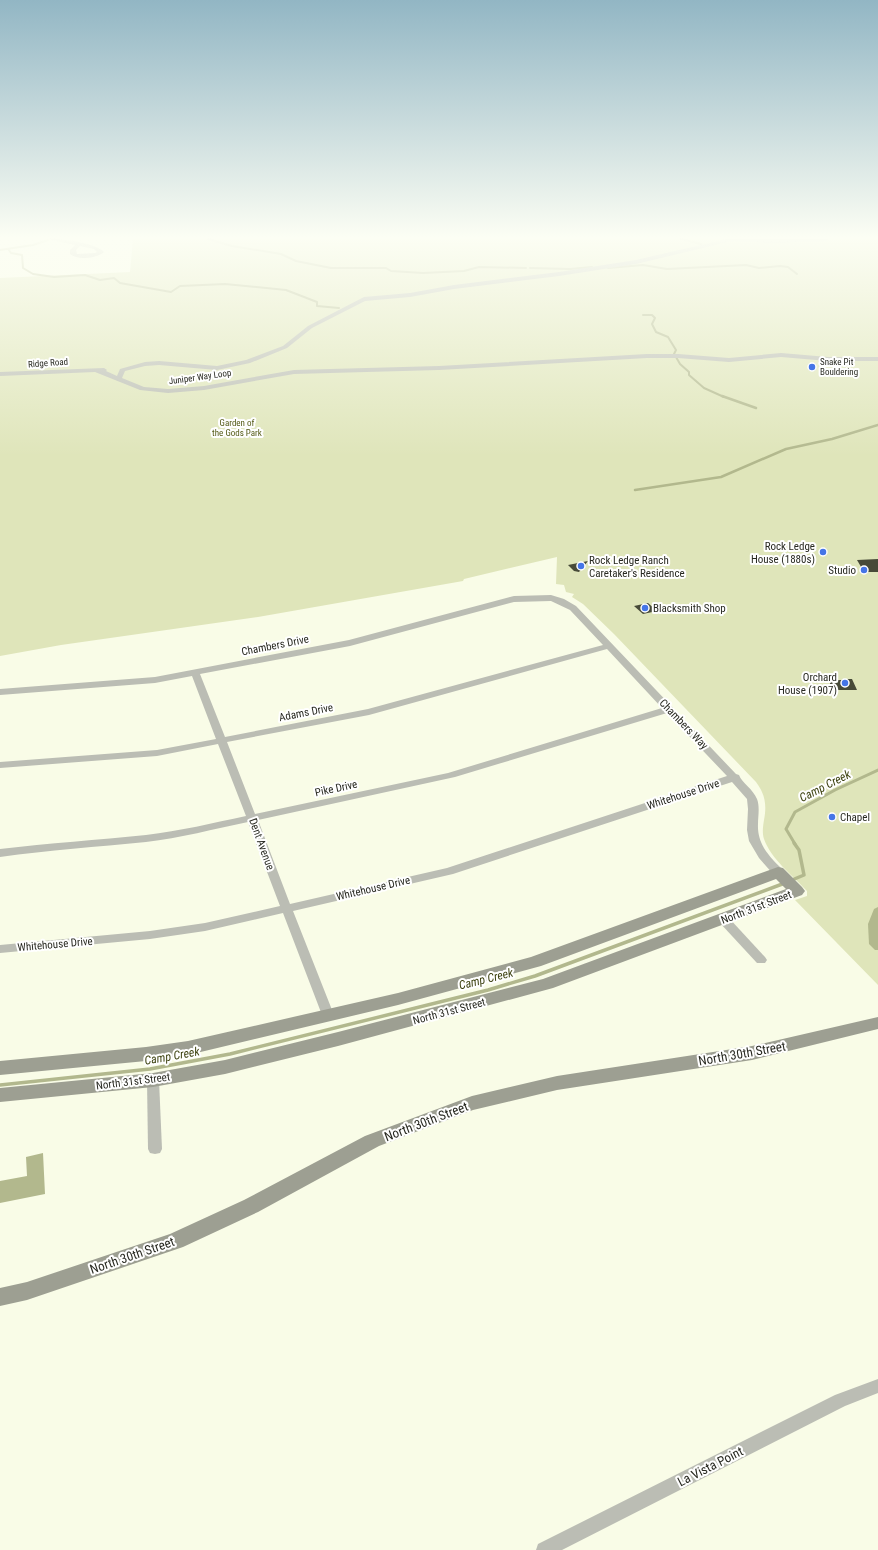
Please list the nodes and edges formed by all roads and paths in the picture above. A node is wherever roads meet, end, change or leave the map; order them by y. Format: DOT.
graph roads {
  1 [pos="340,311"];
  2 [pos="878,358"];
  3 [pos="129,367"];
  4 [pos="97,371"];
  5 [pos="0,374"];
  6 [pos="119,378"];
  7 [pos="552,595"];
  8 [pos="610,646"];
  9 [pos="195,672"];
  10 [pos="0,692"];
  11 [pos="670,709"];
  12 [pos="223,740"];
  13 [pos="0,766"];
  14 [pos="735,777"];
  15 [pos="252,819"];
  16 [pos="0,853"];
  17 [pos="778,872"];
  18 [pos="286,908"];
  19 [pos="724,920"];
  20 [pos="0,949"];
  21 [pos="761,960"];
  22 [pos="328,1015"];
  23 [pos="878,1023"];
  24 [pos="0,1068"];
  25 [pos="153,1080"];
  26 [pos="0,1095"];
  27 [pos="155,1149"];
  28 [pos="0,1297"];
  29 [pos="878,1386"];
  30 [pos="544,1550"];
  1 -- 3 [label="street, Juniper Way Loop"];
  2 -- 6 [label="street, Juniper Way Loop"];
  3 -- 4 [label="street, Ridge Road"];
  3 -- 6 [label="street"];
  4 -- 5 [label="street, Ridge Road"];
  4 -- 6 [label="street, Ridge Road"];
  7 -- 8 [label="street, Chambers Way"];
  7 -- 9 [label="street, Chambers Drive"];
  8 -- 11 [label="street, Chambers Way"];
  8 -- 12 [label="street, Adams Drive"];
  9 -- 10 [label="street, Chambers Drive"];
  9 -- 12 [label="street, Dent Avenue"];
  11 -- 14 [label="street, Chambers Way"];
  11 -- 15 [label="street, Pike Drive"];
  12 -- 13 [label="street, Adams Drive"];
  12 -- 15 [label="street, Dent Avenue"];
  14 -- 17 [label="street, Chambers Way"];
  14 -- 18 [label="street, Whitehouse Drive"];
  15 -- 16 [label="street, Pike Drive"];
  15 -- 18 [label="street, Dent Avenue"];
  17 -- 19 [label="street, North 31st Street"];
  17 -- 22 [label="street"];
  18 -- 20 [label="street, Whitehouse Drive"];
  18 -- 22 [label="street, Dent Avenue"];
  19 -- 21 [label="street"];
  19 -- 25 [label="street, North 31st Street"];
  22 -- 24 [label="street"];
  23 -- 28 [label="street, North 30th Street"];
  25 -- 26 [label="street, North 31st Street"];
  25 -- 27 [label="street"];
  29 -- 30 [label="street, La Vista Point"];
}
